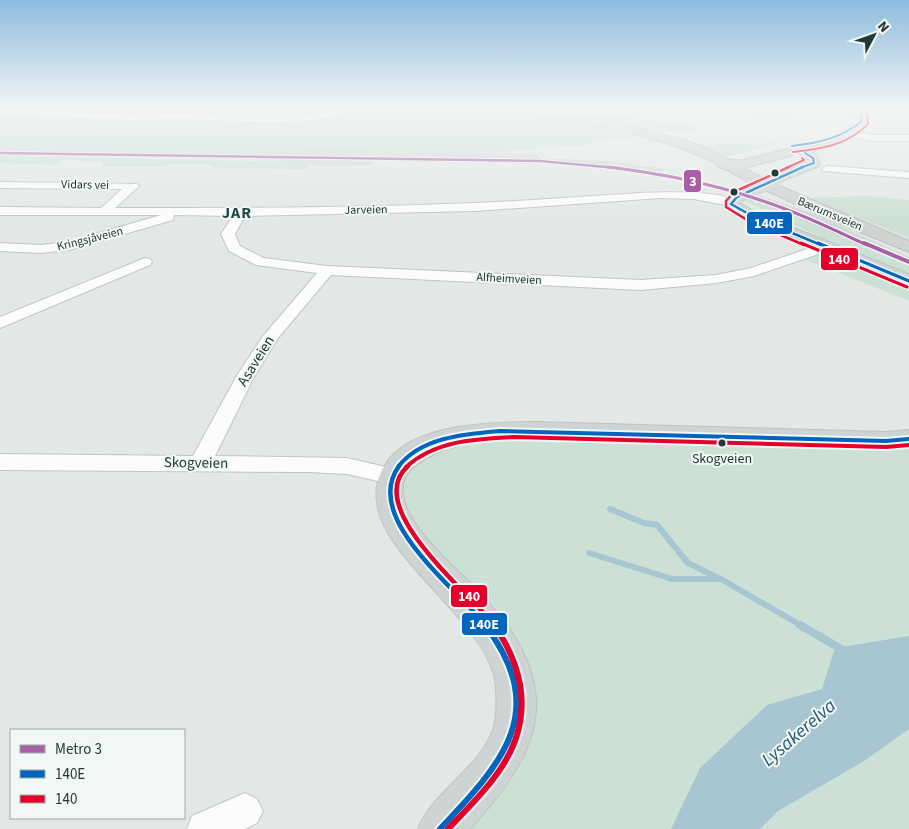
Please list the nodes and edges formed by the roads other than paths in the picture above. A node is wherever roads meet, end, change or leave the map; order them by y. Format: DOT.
graph roads {
  1 [pos="683,147"];
  2 [pos="807,147"];
  3 [pos="794,151"];
  4 [pos="722,163"];
  5 [pos="827,169"];
  6 [pos="909,175"];
  7 [pos="0,185"];
  8 [pos="754,185"];
  9 [pos="734,199"];
  10 [pos="105,210"];
  11 [pos="0,211"];
  12 [pos="177,211"];
  13 [pos="241,212"];
  14 [pos="825,247"];
  15 [pos="909,247"];
  16 [pos="0,248"];
  17 [pos="145,262"];
  18 [pos="327,270"];
  19 [pos="909,281"];
  20 [pos="0,323"];
  21 [pos="909,439"];
  22 [pos="0,462"];
  23 [pos="200,463"];
  24 [pos="391,476"];
  25 [pos="245,811"];
  26 [pos="205,829"];
  27 [pos="440,829"];
  1 -- 4 [label="main road, Bærumsveien"];
  2 -- 3 [label="main road"];
  3 -- 4 [label="main road"];
  3 -- 8 [label="main road, bridge"];
  4 -- 8 [label="main road, Bærumsveien"];
  5 -- 6 [label="street"];
  7 -- 10 [label="street, Vidars vei"];
  8 -- 9 [label="main road"];
  8 -- 15 [label="main road, Bærumsveien"];
  9 -- 13 [label="street, Jarveien"];
  9 -- 14 [label="main road"];
  10 -- 11 [label="street, Jarveien"];
  10 -- 12 [label="street, Jarveien"];
  12 -- 13 [label="street, Jarveien"];
  12 -- 16 [label="street, Kringsjåveien"];
  13 -- 18 [label="street, Alfheimveien"];
  14 -- 18 [label="street, Alfheimveien"];
  14 -- 19 [label="main road"];
  17 -- 20 [label="street"];
  18 -- 23 [label="street, Asaveien"];
  21 -- 24 [label="main road"];
  22 -- 23 [label="street, Skogveien"];
  23 -- 24 [label="street, Skogveien"];
  24 -- 27 [label="main road"];
  25 -- 26 [label="street"];
}
